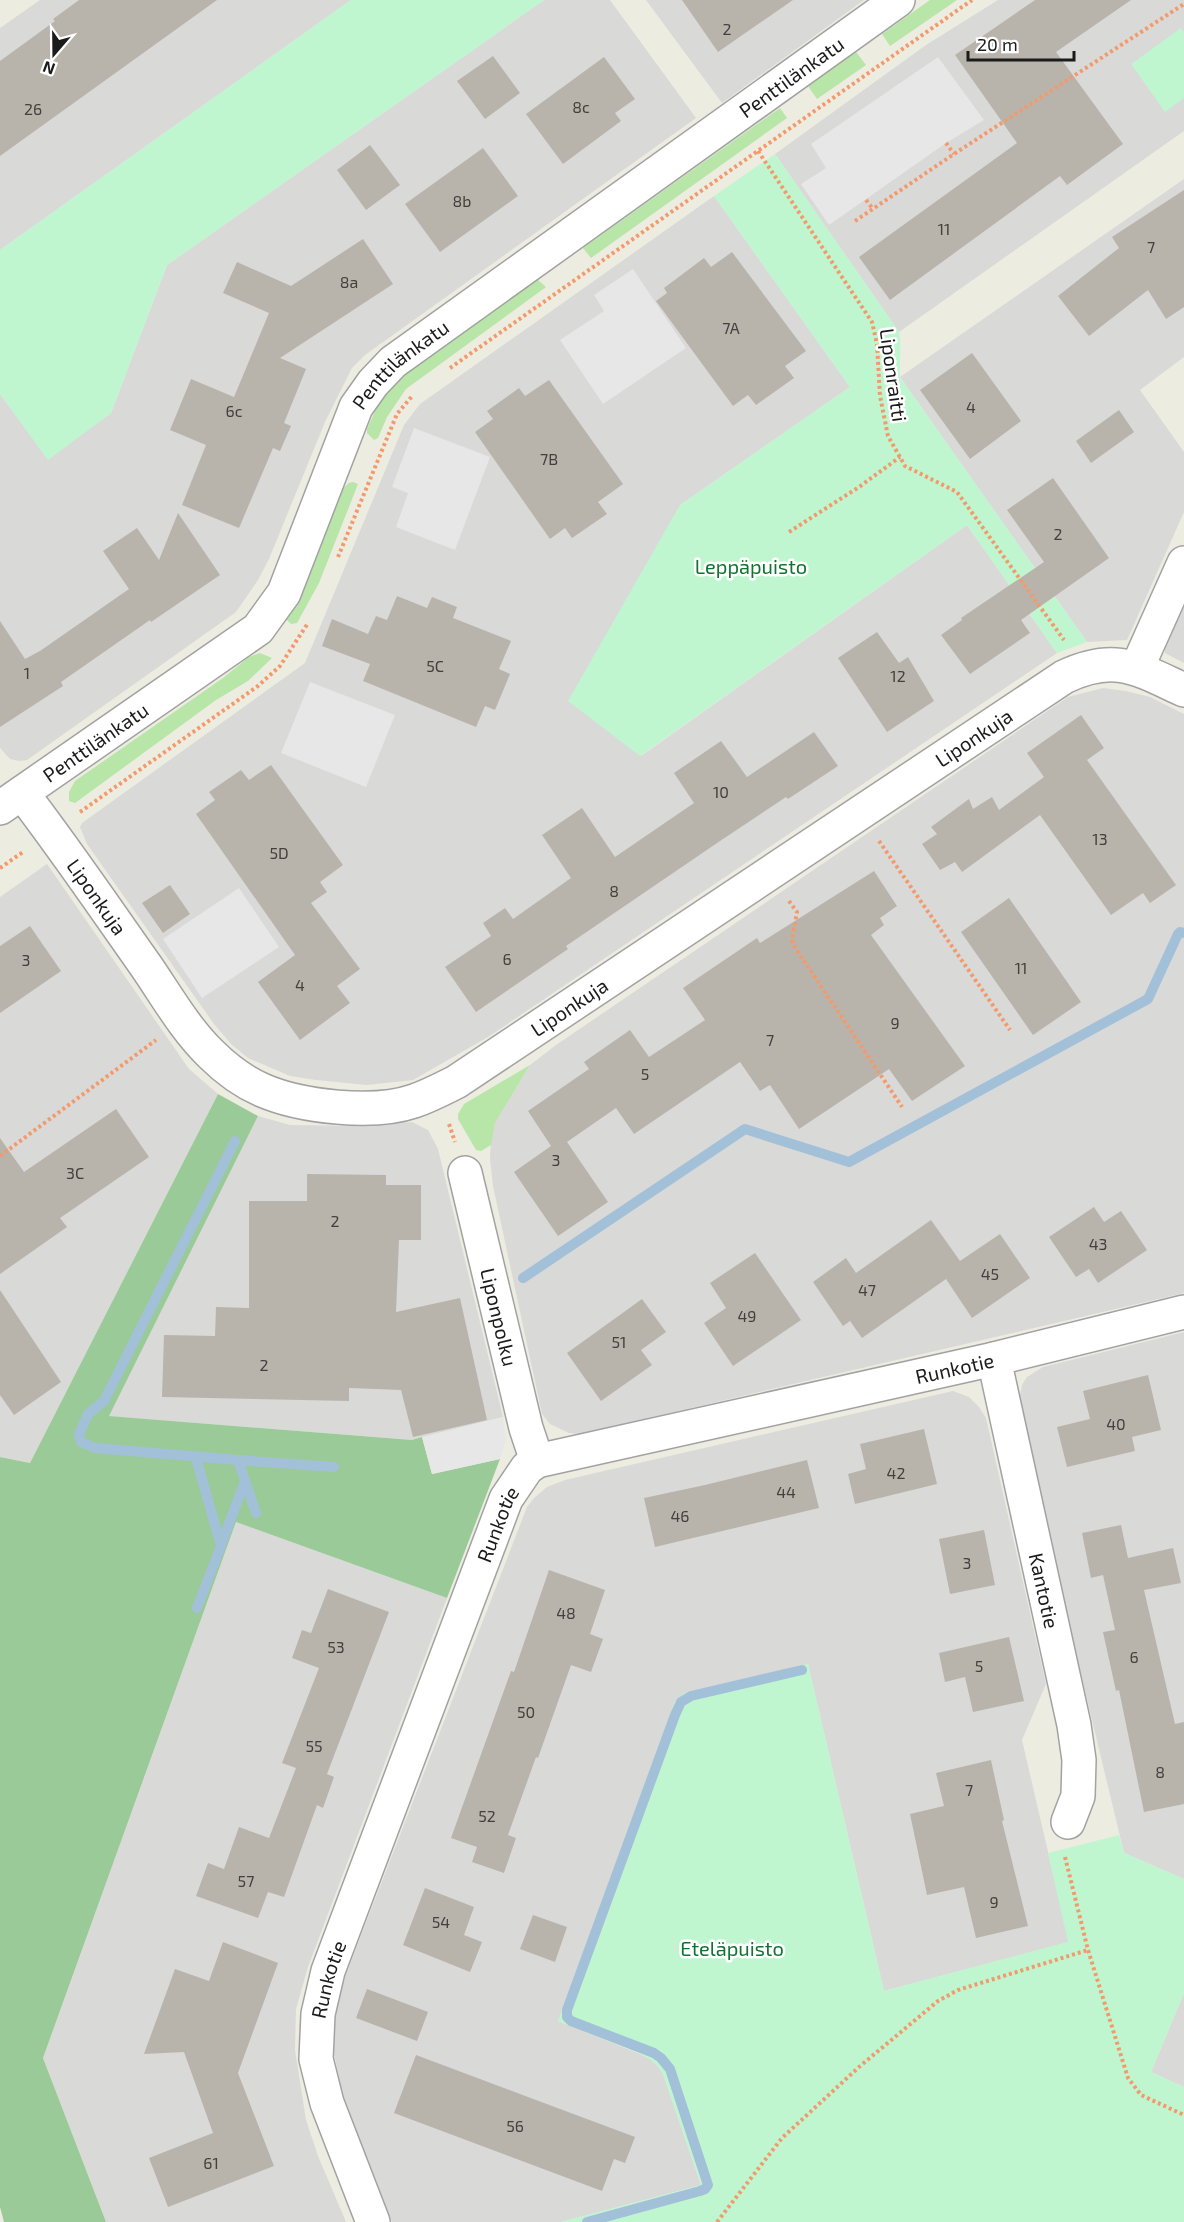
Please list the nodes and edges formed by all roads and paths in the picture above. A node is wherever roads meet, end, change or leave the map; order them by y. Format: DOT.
graph roads {
  1 [pos="898,0"];
  2 [pos="972,0"];
  3 [pos="1184,4"];
  4 [pos="946,143"];
  5 [pos="758,151"];
  6 [pos="954,154"];
  7 [pos="866,200"];
  8 [pos="873,209"];
  9 [pos="855,221"];
  10 [pos="443,372"];
  11 [pos="416,392"];
  12 [pos="900,457"];
  13 [pos="789,532"];
  14 [pos="1184,563"];
  15 [pos="334,567"];
  16 [pos="312,615"];
  17 [pos="1083,668"];
  18 [pos="1137,668"];
  19 [pos="1184,690"];
  20 [pos="11,800"];
  21 [pos="860,813"];
  22 [pos="74,817"];
  23 [pos="26,850"];
  24 [pos="0,868"];
  25 [pos="770,872"];
  26 [pos="183,1020"];
  27 [pos="1010,1030"];
  28 [pos="439,1091"];
  29 [pos="902,1107"];
  30 [pos="0,1156"];
  31 [pos="465,1173"];
  32 [pos="1184,1312"];
  33 [pos="994,1359"];
  34 [pos="537,1461"];
  35 [pos="1068,1822"];
  36 [pos="1088,1950"];
  37 [pos="1184,2115"];
  38 [pos="373,2222"];
  39 [pos="717,2222"];
  1 -- 20 [label="street, Penttilänkatu"];
  2 -- 5 [label="path"];
  3 -- 6 [label="path"];
  4 -- 6 [label="path"];
  5 -- 10 [label="path"];
  5 -- 12 [label="path, Liponraitti"];
  6 -- 8 [label="path"];
  7 -- 8 [label="path"];
  8 -- 9 [label="path"];
  11 -- 15 [label="path"];
  12 -- 13 [label="path"];
  12 -- 17 [label="path, Liponraitti"];
  14 -- 18 [label="street"];
  16 -- 22 [label="path"];
  17 -- 18 [label="street, Liponkuja"];
  17 -- 21 [label="street, Liponkuja"];
  18 -- 19 [label="street, Liponkuja"];
  20 -- 26 [label="street, Liponkuja"];
  21 -- 25 [label="street, Liponkuja"];
  21 -- 27 [label="path"];
  23 -- 24 [label="path"];
  25 -- 28 [label="street, Liponkuja"];
  25 -- 29 [label="path"];
  26 -- 28 [label="street, Liponkuja"];
  26 -- 30 [label="path"];
  28 -- 31 [label="path"];
  31 -- 34 [label="street, Liponpolku"];
  32 -- 33 [label="street, Runkotie"];
  33 -- 34 [label="street, Runkotie"];
  33 -- 35 [label="street, Kantotie"];
  34 -- 38 [label="street, Runkotie"];
  35 -- 36 [label="path"];
  36 -- 37 [label="path"];
  36 -- 39 [label="path"];
}
